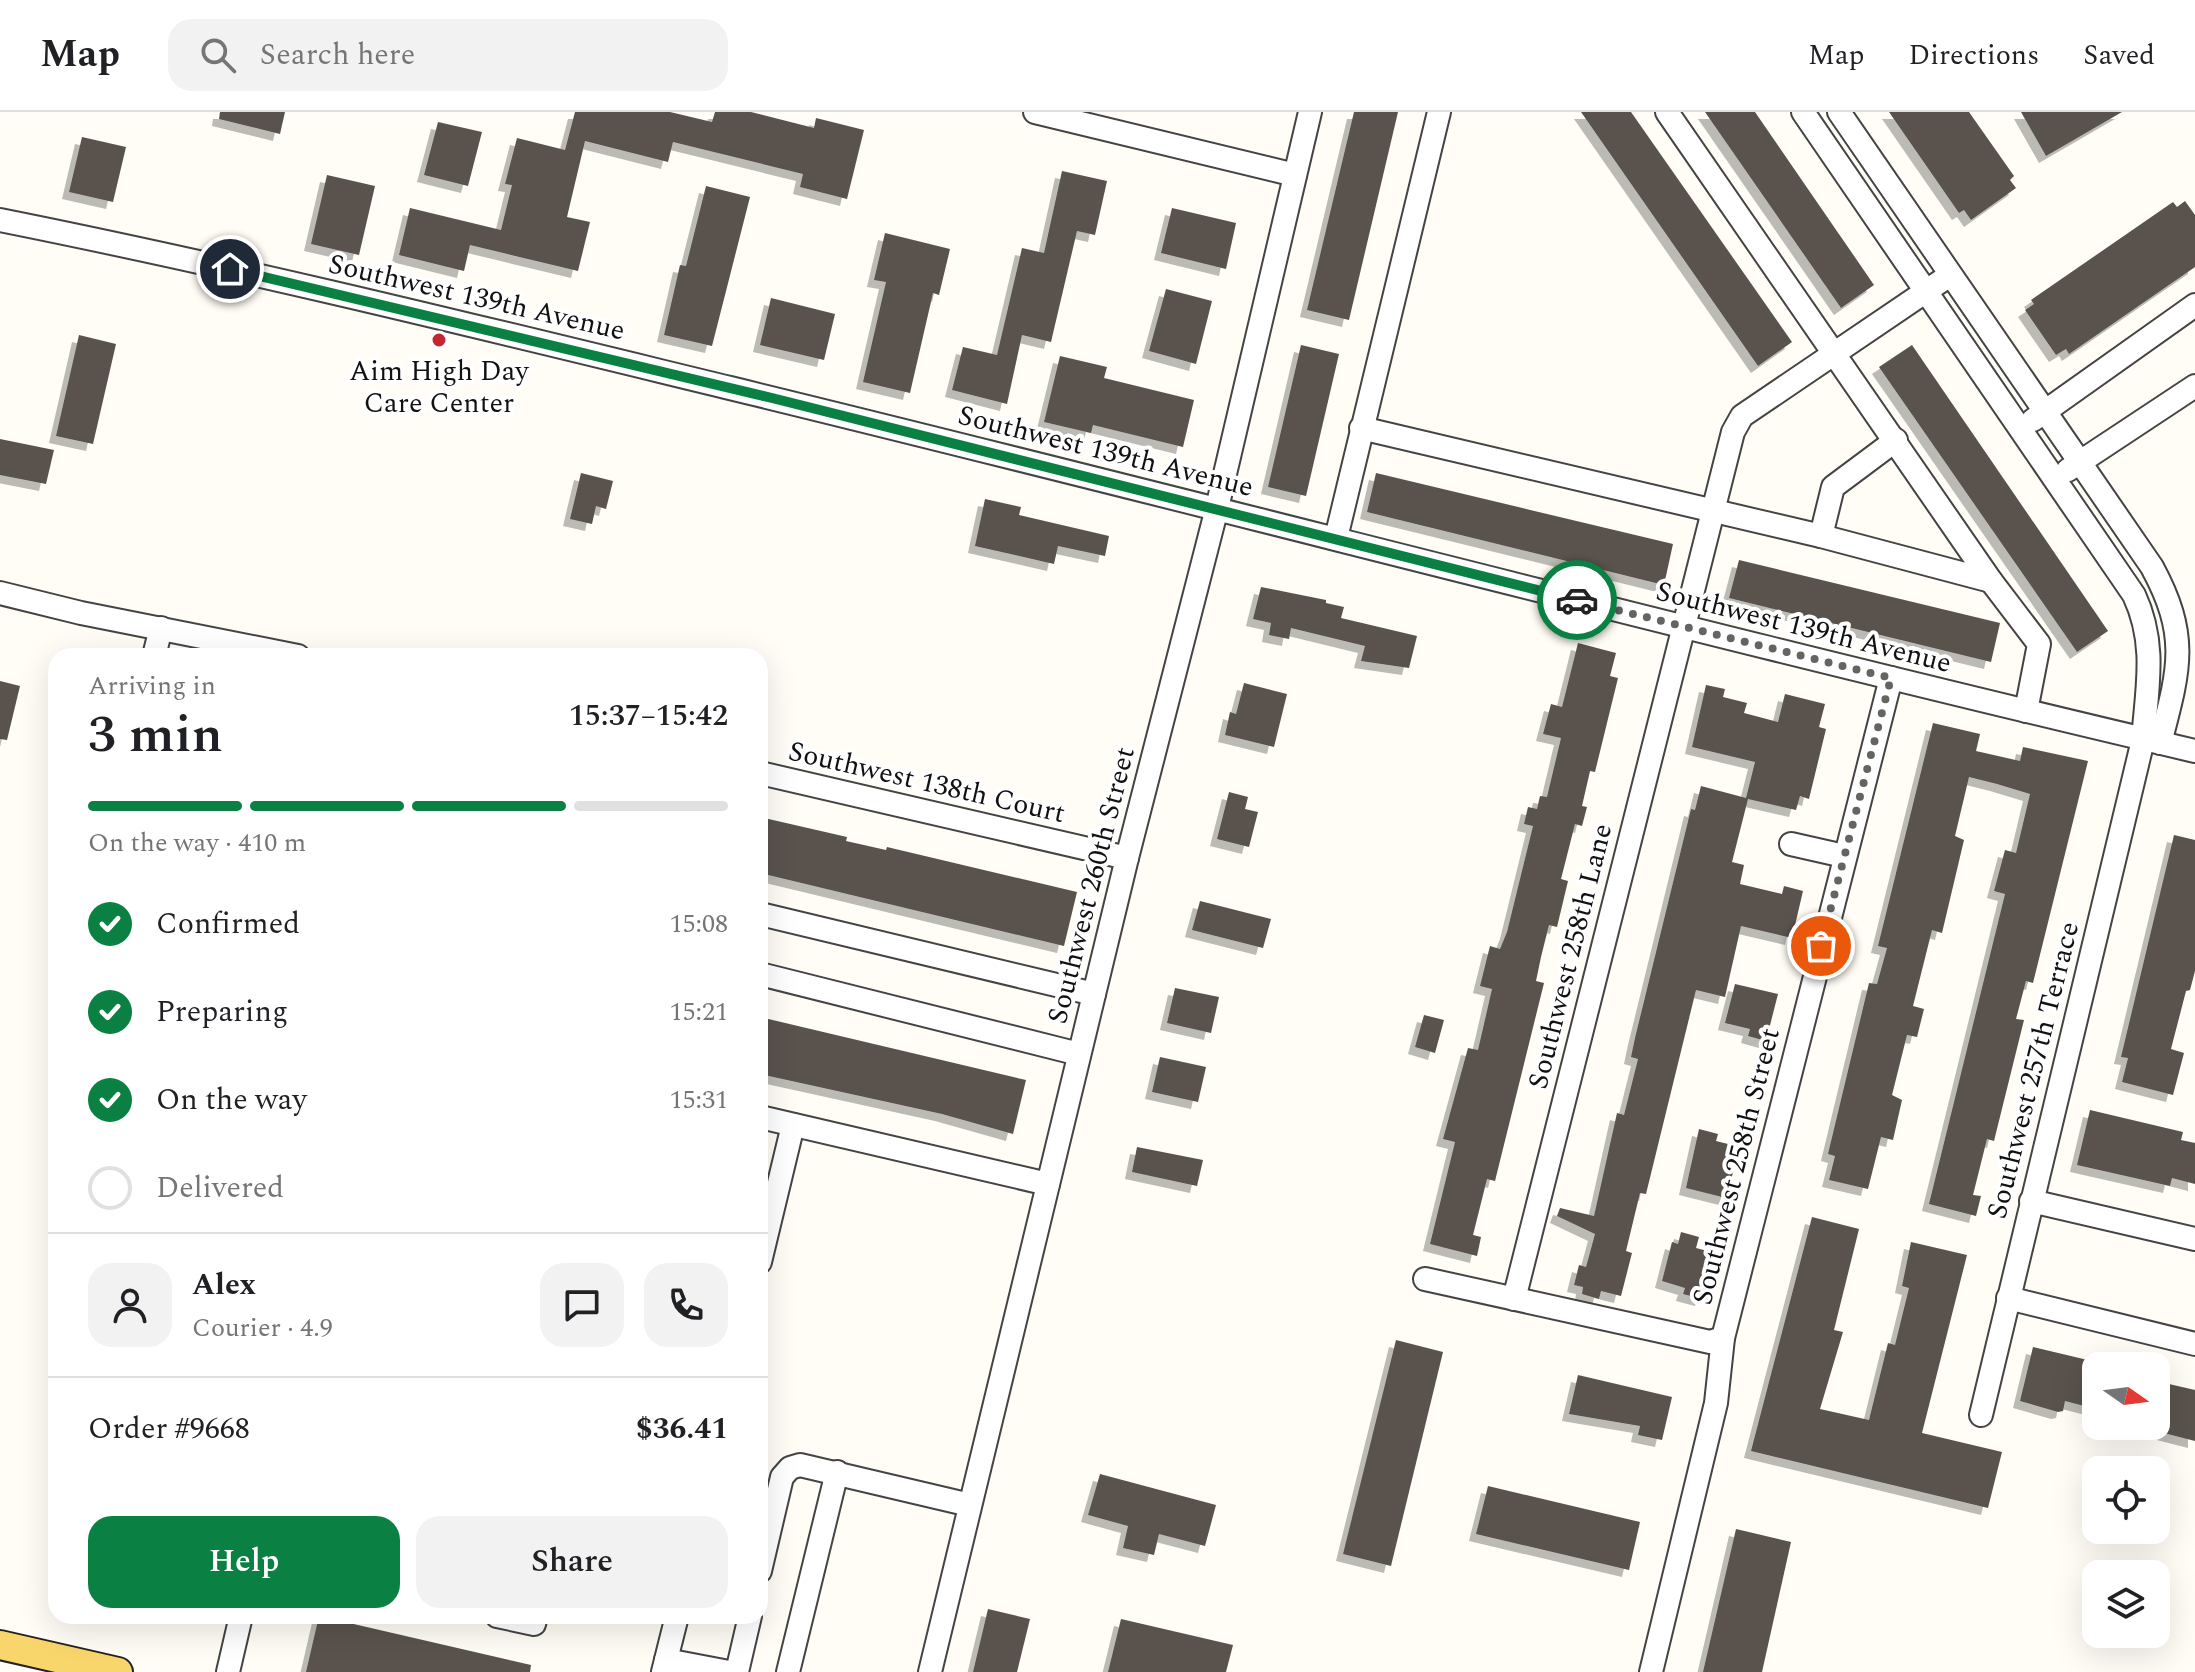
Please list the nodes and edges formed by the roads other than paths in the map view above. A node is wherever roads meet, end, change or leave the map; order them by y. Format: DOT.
graph roads {
  1 [pos="1035,112"];
  2 [pos="1310,112"];
  3 [pos="1439,112"];
  4 [pos="1667,112"];
  5 [pos="1803,112"];
  6 [pos="1839,112"];
  7 [pos="1295,175"];
  8 [pos="0,220"];
  9 [pos="1950,275"];
  10 [pos="1925,292"];
  11 [pos="2195,305"];
  12 [pos="1833,352"];
  13 [pos="2195,386"];
  14 [pos="2045,412"];
  15 [pos="1361,428"];
  16 [pos="2020,430"];
  17 [pos="1896,440"];
  18 [pos="2080,462"];
  19 [pos="2053,478"];
  20 [pos="1217,508"];
  21 [pos="1712,512"];
  22 [pos="1821,536"];
  23 [pos="1336,538"];
  24 [pos="1991,581"];
  25 [pos="0,593"];
  26 [pos="1682,627"];
  27 [pos="161,628"];
  28 [pos="156,648"];
  29 [pos="245,648"];
  30 [pos="1891,678"];
  31 [pos="2026,711"];
  32 [pos="2152,742"];
  33 [pos="2195,751"];
  34 [pos="768,775"];
  35 [pos="1791,844"];
  36 [pos="1844,856"];
  37 [pos="1127,858"];
  38 [pos="768,916"];
  39 [pos="768,976"];
  40 [pos="1094,994"];
  41 [pos="1079,1054"];
  42 [pos="768,1119"];
  43 [pos="793,1125"];
  44 [pos="1048,1184"];
  45 [pos="2031,1201"];
  46 [pos="768,1229"];
  47 [pos="2195,1239"];
  48 [pos="1425,1279"];
  49 [pos="2008,1298"];
  50 [pos="1514,1299"];
  51 [pos="1723,1338"];
  52 [pos="2195,1344"];
  53 [pos="1981,1415"];
  54 [pos="837,1472"];
  55 [pos="970,1505"];
  56 [pos="768,1537"];
  57 [pos="239,1624"];
  58 [pos="675,1624"];
  59 [pos="748,1624"];
  60 [pos="0,1645"];
  61 [pos="665,1666"];
  62 [pos="118,1672"];
  63 [pos="228,1672"];
  64 [pos="729,1672"];
  65 [pos="737,1672"];
  66 [pos="788,1672"];
  67 [pos="930,1672"];
  68 [pos="1651,1672"];
  1 -- 7 [label="street"];
  2 -- 7 [label="street, Southwest 260th Street"];
  3 -- 15 [label="street"];
  4 -- 12 [label="street"];
  5 -- 10 [label="street"];
  6 -- 9 [label="street"];
  7 -- 20 [label="street, Southwest 260th Street"];
  8 -- 20 [label="street, Southwest 139th Avenue"];
  9 -- 10 [label="street, Southwest 258th Lane"];
  9 -- 14 [label="street"];
  10 -- 12 [label="street, Southwest 258th Lane"];
  10 -- 16 [label="street"];
  11 -- 14 [label="street"];
  12 -- 17 [label="street"];
  12 -- 21 [label="street, Southwest 258th Lane"];
  13 -- 18 [label="street"];
  14 -- 16 [label="street"];
  14 -- 18 [label="street"];
  15 -- 21 [label="street"];
  15 -- 23 [label="street"];
  16 -- 19 [label="street"];
  17 -- 22 [label="street"];
  17 -- 24 [label="street"];
  18 -- 19 [label="street"];
  18 -- 32 [label="street"];
  19 -- 32 [label="street"];
  20 -- 23 [label="street, Southwest 139th Avenue"];
  20 -- 37 [label="street, Southwest 260th Street"];
  21 -- 22 [label="street"];
  21 -- 26 [label="street, Southwest 258th Lane"];
  22 -- 24 [label="street"];
  23 -- 26 [label="street, Southwest 139th Avenue"];
  24 -- 31 [label="street"];
  25 -- 27 [label="street"];
  26 -- 30 [label="street, Southwest 139th Avenue"];
  26 -- 50 [label="street, Southwest 258th Lane"];
  27 -- 28 [label="street"];
  27 -- 29 [label="street"];
  30 -- 31 [label="street, Southwest 139th Avenue"];
  30 -- 36 [label="street, Southwest 258th Street"];
  31 -- 32 [label="street, Southwest 139th Avenue"];
  32 -- 33 [label="street, Southwest 139th Avenue"];
  32 -- 45 [label="street, Southwest 257th Terrace"];
  34 -- 37 [label="street, Southwest 138th Court"];
  35 -- 36 [label="street"];
  36 -- 51 [label="street, Southwest 258th Street"];
  37 -- 40 [label="street, Southwest 260th Street"];
  38 -- 40 [label="street"];
  39 -- 41 [label="street"];
  40 -- 41 [label="street, Southwest 260th Street"];
  41 -- 44 [label="street, Southwest 260th Street"];
  42 -- 43 [label="street"];
  43 -- 44 [label="street"];
  43 -- 46 [label="street"];
  44 -- 55 [label="street, Southwest 260th Street"];
  45 -- 47 [label="street"];
  45 -- 49 [label="street, Southwest 257th Terrace"];
  48 -- 50 [label="street"];
  49 -- 52 [label="street"];
  49 -- 53 [label="street, Southwest 257th Terrace"];
  50 -- 51 [label="street"];
  51 -- 68 [label="street, Southwest 258th Street"];
  54 -- 55 [label="street"];
  54 -- 56 [label="street"];
  54 -- 66 [label="street"];
  55 -- 67 [label="street, Southwest 260th Street"];
  57 -- 63 [label="street"];
  58 -- 61 [label="street"];
  59 -- 65 [label="street"];
  60 -- 62 [label="main road"];
  61 -- 64 [label="street"];
}
